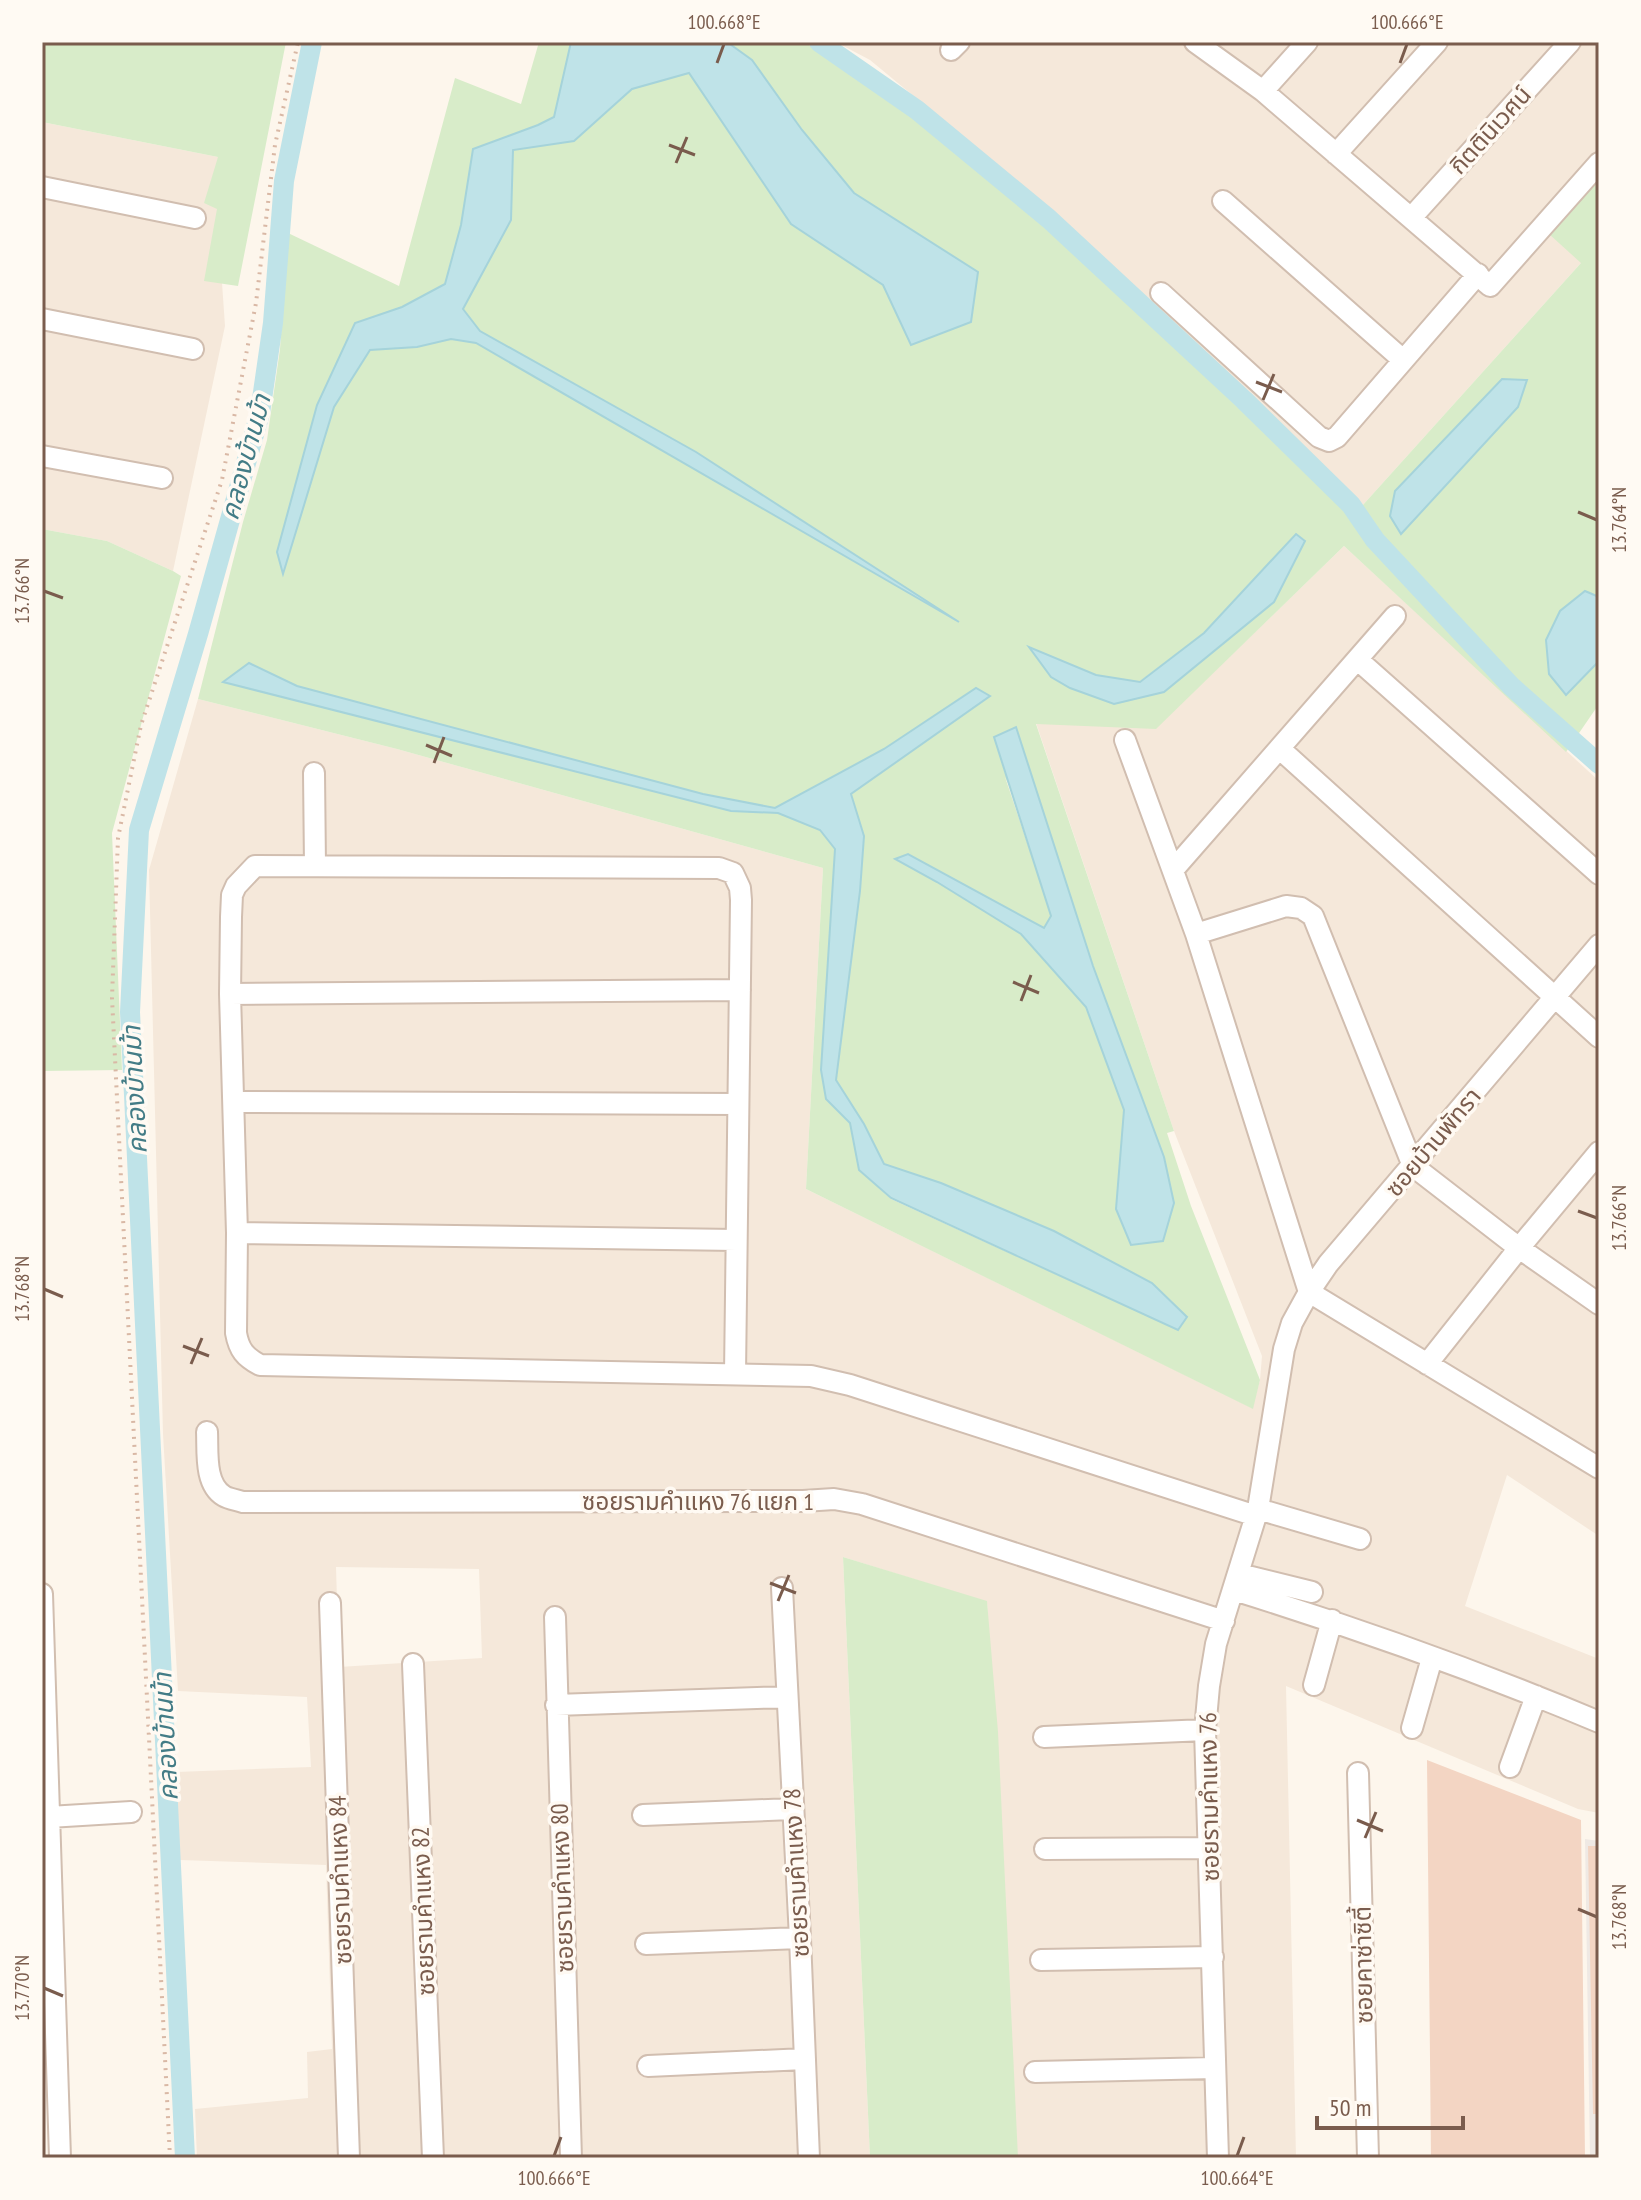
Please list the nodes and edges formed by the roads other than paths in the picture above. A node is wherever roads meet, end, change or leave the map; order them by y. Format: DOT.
graph roads {
  1 [pos="1195,42"];
  2 [pos="1307,42"];
  3 [pos="1437,42"];
  4 [pos="1570,42"];
  5 [pos="1263,91"];
  6 [pos="1336,154"];
  7 [pos="1599,163"];
  8 [pos="42,187"];
  9 [pos="1223,201"];
  10 [pos="195,218"];
  11 [pos="1411,218"];
  12 [pos="1478,274"];
  13 [pos="1161,293"];
  14 [pos="42,319"];
  15 [pos="193,349"];
  16 [pos="1403,360"];
  17 [pos="42,456"];
  18 [pos="162,478"];
  19 [pos="1395,616"];
  20 [pos="1358,660"];
  21 [pos="1125,740"];
  22 [pos="1280,749"];
  23 [pos="314,773"];
  24 [pos="315,866"];
  25 [pos="1173,870"];
  26 [pos="1599,874"];
  27 [pos="1196,934"];
  28 [pos="1599,945"];
  29 [pos="740,990"];
  30 [pos="230,994"];
  31 [pos="1555,997"];
  32 [pos="1599,1037"];
  33 [pos="234,1102"];
  34 [pos="738,1104"];
  35 [pos="1595,1165"];
  36 [pos="1413,1166"];
  37 [pos="237,1233"];
  38 [pos="736,1240"];
  39 [pos="1519,1248"];
  40 [pos="1309,1292"];
  41 [pos="1599,1304"];
  42 [pos="1284,1349"];
  43 [pos="1427,1364"];
  44 [pos="735,1374"];
  45 [pos="207,1432"];
  46 [pos="1599,1468"];
  47 [pos="1257,1512"];
  48 [pos="1360,1539"];
  49 [pos="1236,1582"];
  50 [pos="782,1588"];
  51 [pos="1312,1592"];
  52 [pos="42,1594"];
  53 [pos="330,1603"];
  54 [pos="555,1617"];
  55 [pos="1332,1620"];
  56 [pos="1224,1621"];
  57 [pos="1432,1658"];
  58 [pos="413,1664"];
  59 [pos="1314,1685"];
  60 [pos="1536,1696"];
  61 [pos="787,1697"];
  62 [pos="556,1705"];
  63 [pos="1599,1722"];
  64 [pos="1412,1728"];
  65 [pos="1205,1730"];
  66 [pos="1044,1737"];
  67 [pos="1510,1767"];
  68 [pos="1358,1773"];
  69 [pos="792,1809"];
  70 [pos="131,1812"];
  71 [pos="643,1815"];
  72 [pos="49,1817"];
  73 [pos="1210,1848"];
  74 [pos="1045,1849"];
  75 [pos="800,1938"];
  76 [pos="646,1944"];
  77 [pos="1213,1957"];
  78 [pos="1041,1960"];
  79 [pos="805,2059"];
  80 [pos="648,2066"];
  81 [pos="1215,2068"];
  82 [pos="1035,2072"];
  83 [pos="60,2158"];
  84 [pos="349,2158"];
  85 [pos="433,2158"];
  86 [pos="571,2158"];
  87 [pos="809,2158"];
  88 [pos="1218,2158"];
  89 [pos="1368,2158"];
  1 -- 5 [label="street"];
  2 -- 5 [label="street"];
  3 -- 6 [label="street"];
  4 -- 11 [label="street, กิตตินิเวศน์"];
  5 -- 6 [label="street"];
  6 -- 11 [label="street"];
  7 -- 12 [label="street"];
  8 -- 10 [label="street"];
  9 -- 16 [label="street"];
  11 -- 12 [label="street"];
  12 -- 16 [label="street"];
  13 -- 16 [label="street"];
  14 -- 15 [label="street"];
  17 -- 18 [label="street"];
  19 -- 20 [label="street"];
  20 -- 22 [label="street"];
  20 -- 26 [label="street"];
  21 -- 25 [label="street"];
  22 -- 25 [label="street"];
  22 -- 31 [label="street"];
  23 -- 24 [label="street"];
  24 -- 29 [label="street"];
  24 -- 30 [label="street"];
  25 -- 27 [label="street"];
  27 -- 36 [label="street"];
  27 -- 40 [label="street"];
  28 -- 31 [label="street, ซอยบ้านพัทรา"];
  29 -- 30 [label="street"];
  29 -- 34 [label="street"];
  30 -- 33 [label="street"];
  31 -- 32 [label="street"];
  31 -- 36 [label="street, ซอยบ้านพัทรา"];
  33 -- 34 [label="street"];
  33 -- 37 [label="street"];
  34 -- 38 [label="street"];
  35 -- 39 [label="street"];
  36 -- 39 [label="street"];
  36 -- 40 [label="street, ซอยบ้านพัทรา"];
  37 -- 38 [label="street"];
  37 -- 44 [label="street"];
  38 -- 44 [label="street"];
  39 -- 41 [label="street"];
  39 -- 43 [label="street"];
  40 -- 42 [label="street, ซอยบ้านพัทรา"];
  40 -- 43 [label="street"];
  42 -- 47 [label="street, ซอยรามคำแหง 76"];
  43 -- 46 [label="street"];
  44 -- 47 [label="street"];
  45 -- 56 [label="street, ซอยรามคำแหง 76 แยก 1"];
  47 -- 48 [label="street"];
  47 -- 49 [label="street, ซอยรามคำแหง 76"];
  49 -- 51 [label="street"];
  49 -- 55 [label="street"];
  49 -- 56 [label="street, ซอยรามคำแหง 76"];
  50 -- 61 [label="street, ซอยรามคำแหง 78"];
  52 -- 72 [label="street"];
  53 -- 84 [label="street, ซอยรามคำแหง 84"];
  54 -- 62 [label="street, ซอยรามคำแหง 80"];
  55 -- 57 [label="street"];
  55 -- 59 [label="street"];
  56 -- 65 [label="street, ซอยรามคำแหง 76"];
  57 -- 60 [label="street"];
  57 -- 64 [label="street"];
  58 -- 85 [label="street, ซอยรามคำแหง 82"];
  60 -- 63 [label="street"];
  60 -- 67 [label="street"];
  61 -- 62 [label="street"];
  61 -- 69 [label="street, ซอยรามคำแหง 78"];
  62 -- 86 [label="street, ซอยรามคำแหง 80"];
  65 -- 66 [label="street"];
  65 -- 73 [label="street, ซอยรามคำแหง 76"];
  68 -- 89 [label="street, ซอยคาซ่าซิตี้"];
  69 -- 71 [label="street"];
  69 -- 75 [label="street, ซอยรามคำแหง 78"];
  70 -- 72 [label="street"];
  72 -- 83 [label="street"];
  73 -- 74 [label="street"];
  73 -- 77 [label="street, ซอยรามคำแหง 76"];
  75 -- 76 [label="street"];
  75 -- 79 [label="street, ซอยรามคำแหง 78"];
  77 -- 78 [label="street"];
  77 -- 81 [label="street, ซอยรามคำแหง 76"];
  79 -- 80 [label="street"];
  79 -- 87 [label="street, ซอยรามคำแหง 78"];
  81 -- 82 [label="street"];
  81 -- 88 [label="street, ซอยรามคำแหง 76"];
}
